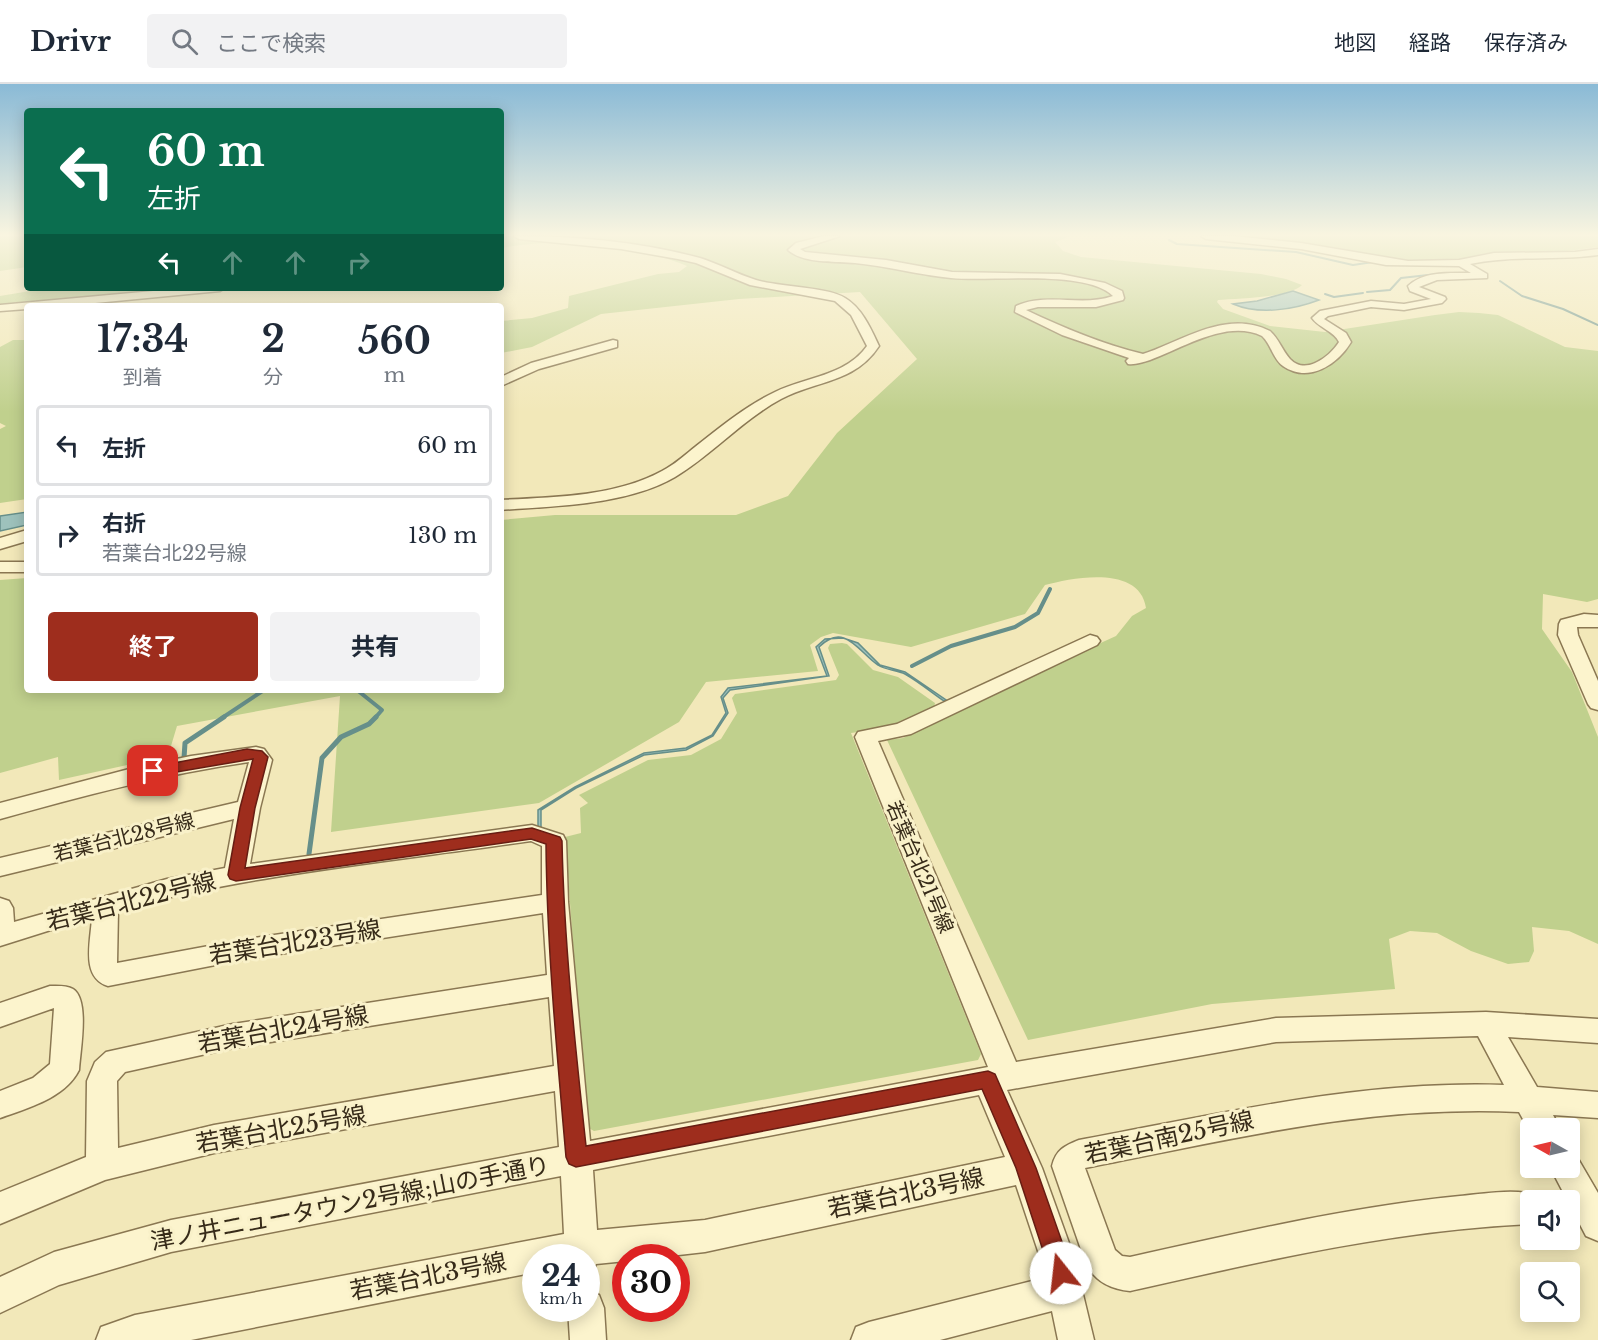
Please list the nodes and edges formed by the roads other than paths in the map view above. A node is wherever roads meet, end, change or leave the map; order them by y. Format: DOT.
graph roads {
  1 [pos="149,295"];
  2 [pos="823,295"];
  3 [pos="1118,295"];
  4 [pos="1429,295"];
  5 [pos="60,303"];
  6 [pos="24,306"];
  7 [pos="0,308"];
  8 [pos="613,344"];
  9 [pos="1144,357"];
  10 [pos="1118,365"];
  11 [pos="504,381"];
  12 [pos="504,505"];
  13 [pos="24,535"];
  14 [pos="0,544"];
  15 [pos="0,567"];
  16 [pos="24,567"];
  17 [pos="1598,621"];
  18 [pos="1090,641"];
  19 [pos="1598,704"];
  20 [pos="248,808"];
  21 [pos="0,811"];
  22 [pos="0,867"];
  23 [pos="236,875"];
  24 [pos="555,902"];
  25 [pos="105,905"];
  26 [pos="0,908"];
  27 [pos="1,936"];
  28 [pos="560,984"];
  29 [pos="0,1015"];
  30 [pos="1486,1024"];
  31 [pos="1598,1031"];
  32 [pos="570,1076"];
  33 [pos="997,1078"];
  34 [pos="1528,1099"];
  35 [pos="0,1105"];
  36 [pos="1598,1105"];
  37 [pos="1538,1118"];
  38 [pos="576,1157"];
  39 [pos="102,1166"];
  40 [pos="1026,1168"];
  41 [pos="1571,1178"];
  42 [pos="0,1208"];
  43 [pos="1520,1209"];
  44 [pos="1589,1215"];
  45 [pos="581,1244"];
  46 [pos="600,1251"];
  47 [pos="522,1258"];
  48 [pos="1066,1290"];
  49 [pos="0,1295"];
  50 [pos="587,1322"];
  51 [pos="114,1340"];
  52 [pos="588,1340"];
  53 [pos="869,1340"];
  54 [pos="1076,1340"];
  1 -- 5 [label="street"];
  2 -- 12 [label="street"];
  3 -- 9 [label="street"];
  4 -- 9 [label="street"];
  6 -- 7 [label="street"];
  8 -- 11 [label="street"];
  9 -- 10 [label="street"];
  13 -- 14 [label="street"];
  15 -- 16 [label="street"];
  17 -- 19 [label="street"];
  18 -- 33 [label="street, 若葉台北21号線"];
  20 -- 21 [label="street"];
  20 -- 22 [label="street, 若葉台北28号線"];
  20 -- 23 [label="street"];
  23 -- 24 [label="street, 若葉台北22号線"];
  23 -- 25 [label="street, 若葉台北22号線"];
  24 -- 25 [label="street, 若葉台北23号線"];
  24 -- 28 [label="street, 若葉台北22号線"];
  25 -- 27 [label="street, 若葉台北22号線"];
  26 -- 27 [label="street"];
  28 -- 32 [label="street, 若葉台北22号線"];
  28 -- 39 [label="street, 若葉台北24号線"];
  29 -- 35 [label="street"];
  30 -- 31 [label="street, 津ノ井ニュータウン2号線;山の手通り"];
  30 -- 33 [label="street, 津ノ井ニュータウン2号線;山の手通り"];
  30 -- 34 [label="street"];
  32 -- 38 [label="street, 若葉台北22号線"];
  32 -- 39 [label="street, 若葉台北25号線"];
  33 -- 38 [label="street, 津ノ井ニュータウン2号線;山の手通り"];
  33 -- 40 [label="street"];
  34 -- 36 [label="street, 若葉台南25号線"];
  34 -- 37 [label="street"];
  34 -- 43 [label="street, 若葉台南25号線"];
  38 -- 45 [label="street, 若葉台北22号線"];
  38 -- 49 [label="street, 津ノ井ニュータウン2号線;山の手通り"];
  39 -- 42 [label="street, 若葉台北25号線"];
  40 -- 46 [label="street, 若葉台北3号線"];
  40 -- 48 [label="street"];
  41 -- 44 [label="street"];
  47 -- 51 [label="street, 若葉台北3号線"];
  48 -- 53 [label="street"];
  48 -- 54 [label="street"];
  50 -- 52 [label="street"];
}
